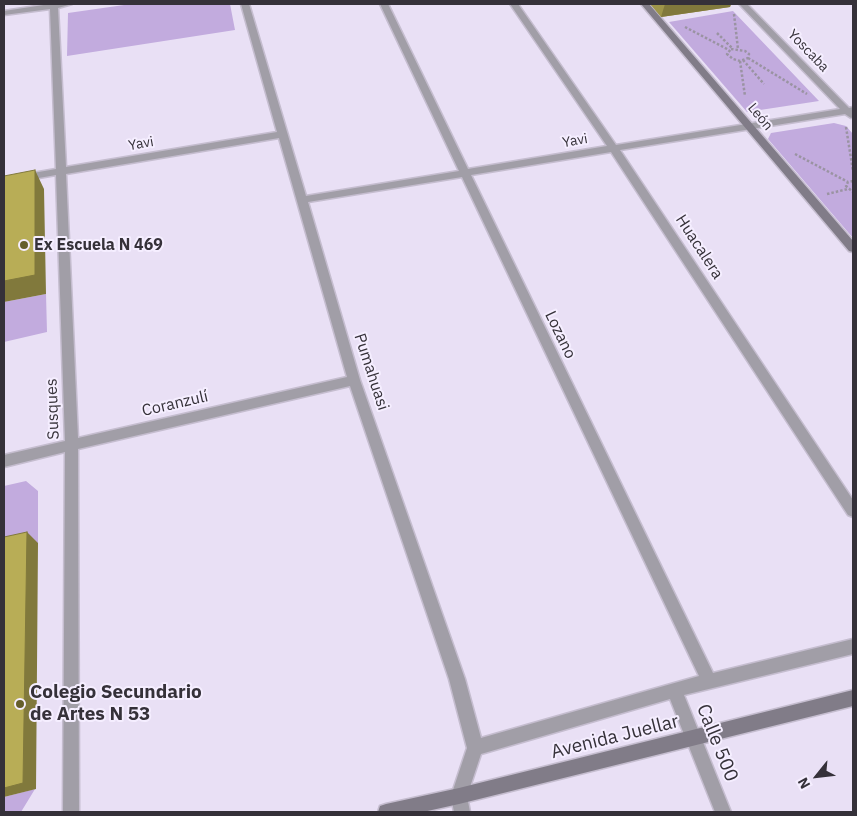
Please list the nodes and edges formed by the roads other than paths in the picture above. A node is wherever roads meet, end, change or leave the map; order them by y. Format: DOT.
graph roads {
  1 [pos="68,4"];
  2 [pos="245,4"];
  3 [pos="384,4"];
  4 [pos="514,4"];
  5 [pos="646,4"];
  6 [pos="743,4"];
  7 [pos="54,5"];
  8 [pos="4,13"];
  9 [pos="851,113"];
  10 [pos="749,126"];
  11 [pos="283,134"];
  12 [pos="614,149"];
  13 [pos="61,171"];
  14 [pos="465,174"];
  15 [pos="4,181"];
  16 [pos="302,200"];
  17 [pos="853,248"];
  18 [pos="354,380"];
  19 [pos="72,445"];
  20 [pos="4,461"];
  21 [pos="853,511"];
  22 [pos="853,646"];
  23 [pos="709,681"];
  24 [pos="674,690"];
  25 [pos="853,698"];
  26 [pos="694,737"];
  27 [pos="475,748"];
  28 [pos="461,804"];
  29 [pos="71,812"];
  30 [pos="386,812"];
  31 [pos="723,812"];
  1 -- 7 [label="street"];
  2 -- 11 [label="street, Pumahuasi"];
  3 -- 14 [label="street, Lozano"];
  4 -- 12 [label="street, Huacalera"];
  5 -- 10 [label="street, León"];
  6 -- 9 [label="street, Yoscaba"];
  7 -- 8 [label="street"];
  7 -- 13 [label="street, Susques"];
  9 -- 10 [label="street, Yavi"];
  10 -- 12 [label="street, Yavi"];
  10 -- 17 [label="street, León"];
  11 -- 13 [label="street, Yavi"];
  11 -- 16 [label="street, Pumahuasi"];
  12 -- 14 [label="street, Yavi"];
  12 -- 21 [label="street, Huacalera"];
  13 -- 15 [label="street, Yavi"];
  13 -- 19 [label="street, Susques"];
  14 -- 16 [label="street, Yavi"];
  14 -- 23 [label="street, Lozano"];
  16 -- 18 [label="street, Pumahuasi"];
  18 -- 19 [label="street, Coranzulí"];
  18 -- 27 [label="street, Pumahuasi"];
  19 -- 20 [label="street, Coranzulí"];
  19 -- 29 [label="street, Susques"];
  22 -- 23 [label="street"];
  23 -- 24 [label="street"];
  24 -- 26 [label="street, Calle 500"];
  24 -- 27 [label="street"];
  25 -- 26 [label="street, Avenida Juellar"];
  26 -- 28 [label="street, Avenida Juellar"];
  26 -- 31 [label="street, Calle 500"];
  27 -- 28 [label="street"];
  28 -- 30 [label="street, Avenida Juellar"];
}
